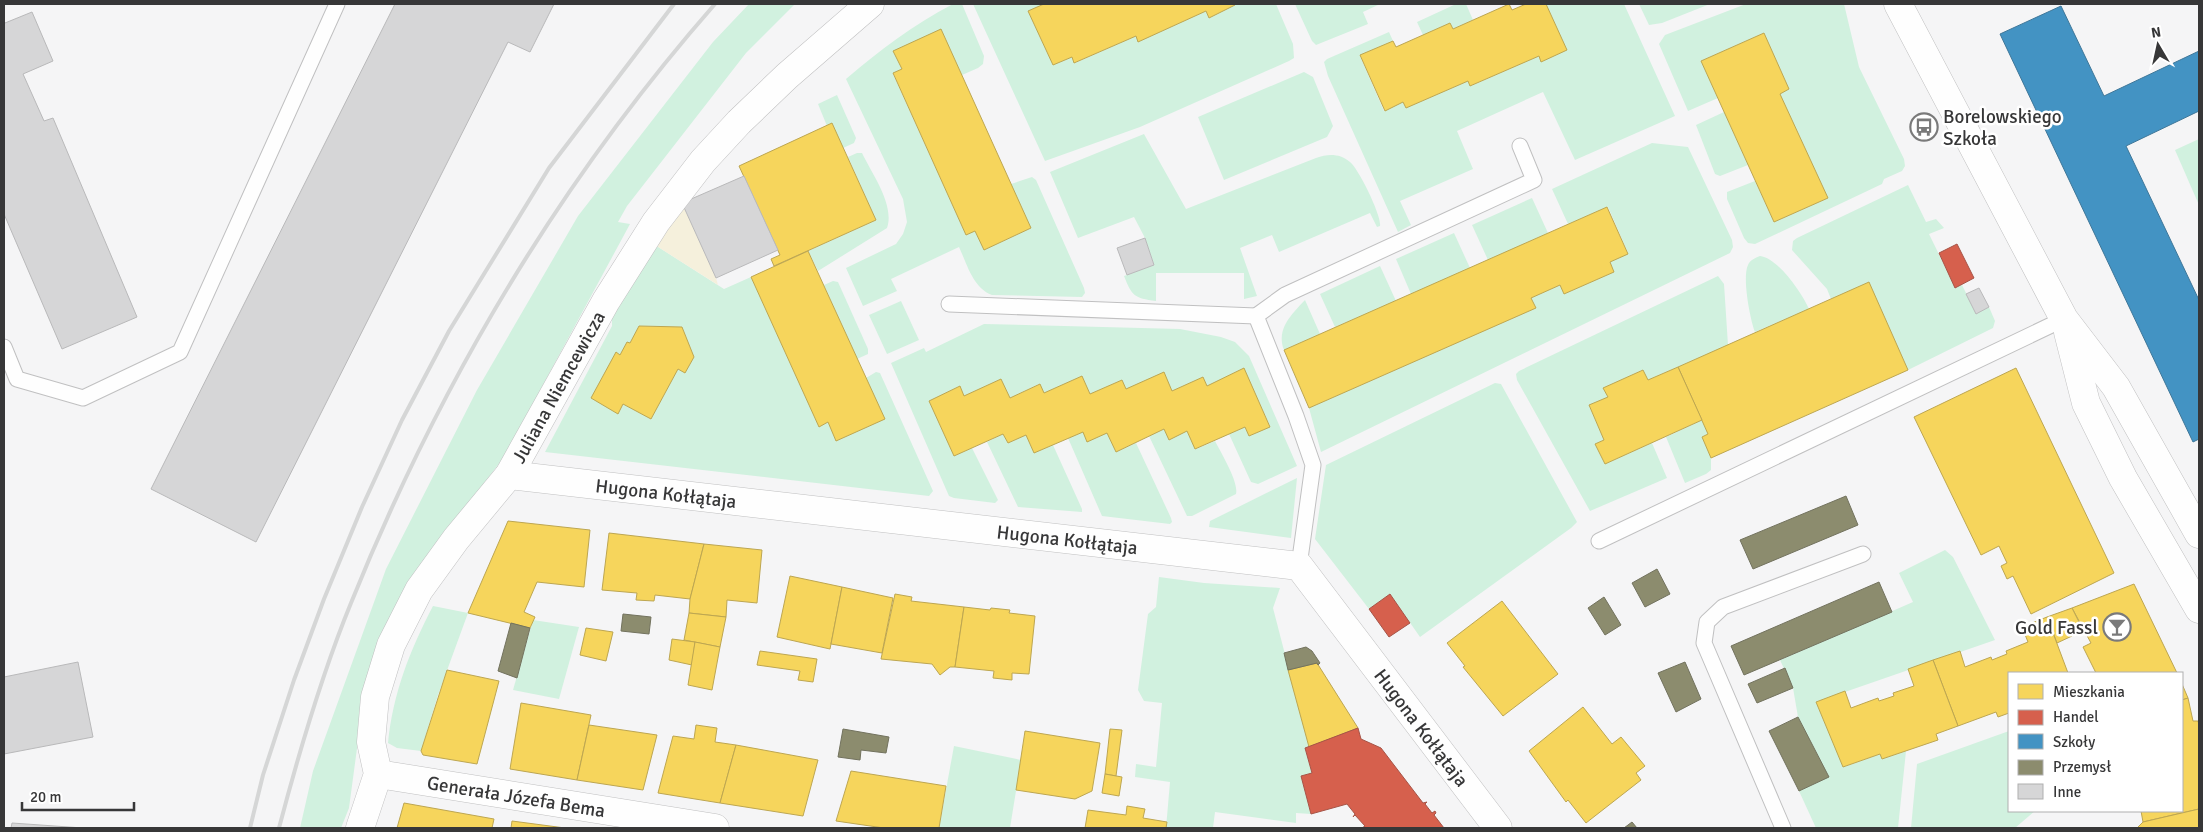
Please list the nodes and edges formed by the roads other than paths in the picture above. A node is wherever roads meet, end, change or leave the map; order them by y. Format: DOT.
graph roads {
  1 [pos="337,4"];
  2 [pos="870,4"];
  3 [pos="1898,4"];
  4 [pos="1520,146"];
  5 [pos="949,304"];
  6 [pos="1256,316"];
  7 [pos="2064,319"];
  8 [pos="4,347"];
  9 [pos="509,475"];
  10 [pos="2199,534"];
  11 [pos="1599,541"];
  12 [pos="1863,554"];
  13 [pos="1299,566"];
  14 [pos="2199,609"];
  15 [pos="378,774"];
  16 [pos="360,828"];
  17 [pos="715,828"];
  18 [pos="1498,828"];
  19 [pos="1782,828"];
  1 -- 8 [label="lane"];
  2 -- 9 [label="street, Juliana Niemcewicza"];
  3 -- 7 [label="street"];
  4 -- 6 [label="lane"];
  5 -- 6 [label="lane"];
  6 -- 13 [label="lane"];
  7 -- 10 [label="street"];
  7 -- 11 [label="lane"];
  7 -- 14 [label="street"];
  9 -- 13 [label="street, Hugona Kołłątaja"];
  9 -- 15 [label="street, Juliana Niemcewicza"];
  12 -- 19 [label="lane"];
  13 -- 18 [label="street, Hugona Kołłątaja"];
  15 -- 16 [label="street"];
  15 -- 17 [label="street, Generała Józefa Bema"];
}
